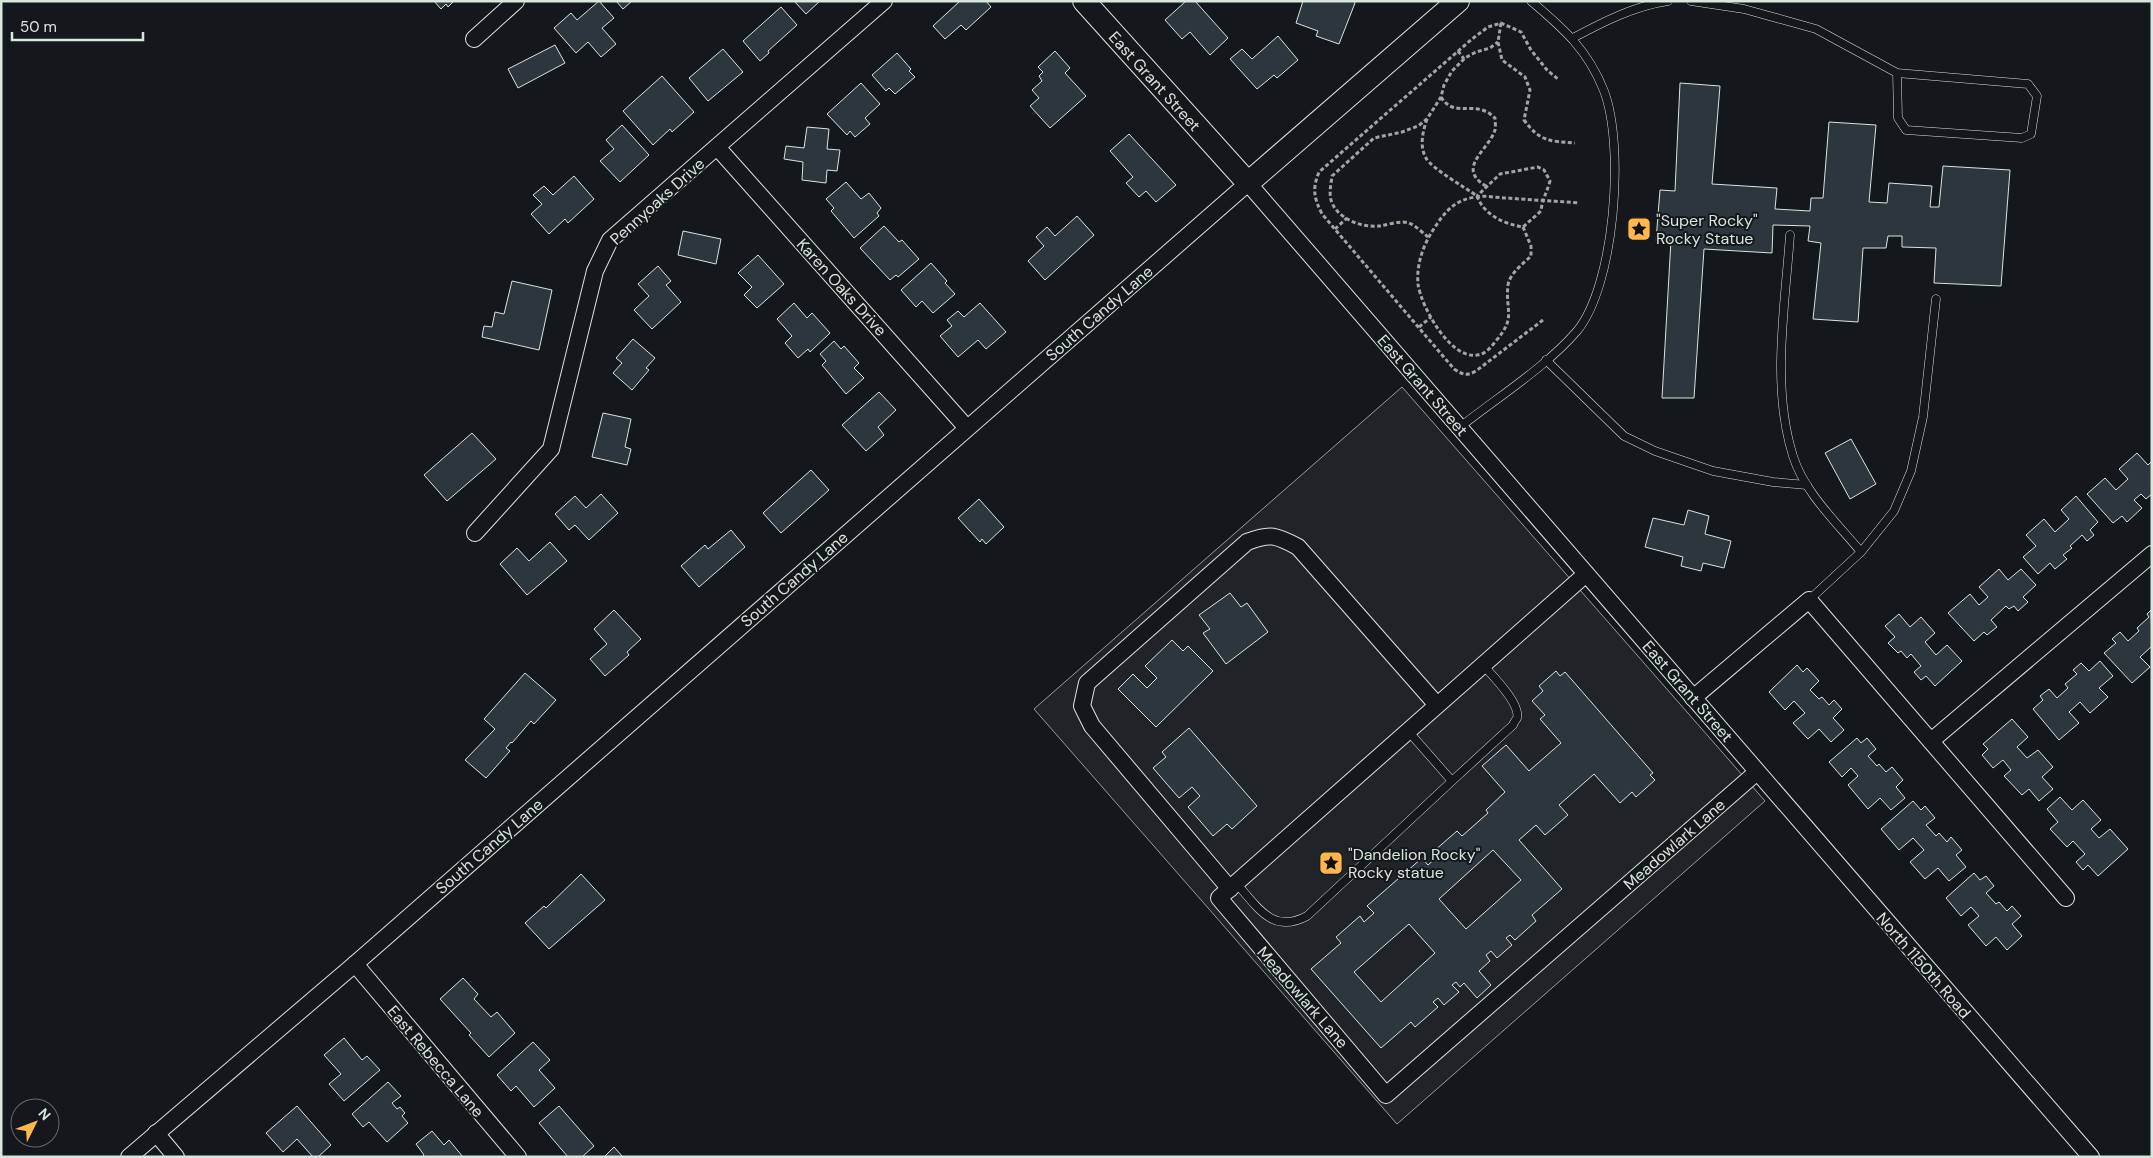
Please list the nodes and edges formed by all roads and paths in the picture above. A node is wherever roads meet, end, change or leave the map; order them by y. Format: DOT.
graph roads {
  1 [pos="516,1"];
  2 [pos="884,1"];
  3 [pos="1084,1"];
  4 [pos="1531,1"];
  5 [pos="1668,1"];
  6 [pos="1691,1"];
  7 [pos="1446,5"];
  8 [pos="1501,23"];
  9 [pos="1573,38"];
  10 [pos="474,39"];
  11 [pos="1498,42"];
  12 [pos="1458,51"];
  13 [pos="1464,59"];
  14 [pos="1897,73"];
  15 [pos="1559,80"];
  16 [pos="1441,96"];
  17 [pos="1427,119"];
  18 [pos="1354,141"];
  19 [pos="1575,143"];
  20 [pos="717,147"];
  21 [pos="1360,149"];
  22 [pos="1248,183"];
  23 [pos="1486,186"];
  24 [pos="1477,196"];
  25 [pos="1542,201"];
  26 [pos="1579,203"];
  27 [pos="1347,218"];
  28 [pos="1523,227"];
  29 [pos="1335,229"];
  30 [pos="1790,236"];
  31 [pos="1428,238"];
  32 [pos="1936,299"];
  33 [pos="1431,317"];
  34 [pos="1543,320"];
  35 [pos="1419,327"];
  36 [pos="1546,360"];
  37 [pos="1460,427"];
  38 [pos="967,428"];
  39 [pos="1807,485"];
  40 [pos="474,533"];
  41 [pos="1861,552"];
  42 [pos="2152,554"];
  43 [pos="1586,574"];
  44 [pos="1809,600"];
  45 [pos="1483,665"];
  46 [pos="1693,698"];
  47 [pos="1437,705"];
  48 [pos="1408,731"];
  49 [pos="1931,741"];
  50 [pos="1757,772"];
  51 [pos="1452,781"];
  52 [pos="1233,886"];
  53 [pos="2066,898"];
  54 [pos="354,964"];
  55 [pos="156,1133"];
  56 [pos="129,1157"];
  57 [pos="176,1157"];
  58 [pos="518,1157"];
  59 [pos="2091,1157"];
  1 -- 10 [label="street"];
  2 -- 20 [label="street, Pennyoaks Drive"];
  3 -- 22 [label="main road, East Grant Street"];
  4 -- 9 [label="lane"];
  5 -- 9 [label="lane"];
  6 -- 14 [label="lane"];
  7 -- 22 [label="main road, South Candy Lane"];
  8 -- 11 [label="path"];
  8 -- 12 [label="path"];
  8 -- 15 [label="path"];
  9 -- 36 [label="lane"];
  11 -- 13 [label="path"];
  11 -- 19 [label="path"];
  12 -- 13 [label="path"];
  12 -- 18 [label="path"];
  13 -- 16 [label="path"];
  14 -- 14 [label="lane"];
  16 -- 17 [label="path"];
  16 -- 23 [label="path"];
  17 -- 21 [label="path"];
  17 -- 24 [label="path"];
  18 -- 21 [label="path"];
  18 -- 29 [label="path"];
  20 -- 38 [label="street, Karen Oaks Drive"];
  20 -- 40 [label="street, Pennyoaks Drive"];
  21 -- 27 [label="path"];
  22 -- 37 [label="street, East Grant Street"];
  22 -- 38 [label="street, South Candy Lane"];
  23 -- 24 [label="path"];
  23 -- 25 [label="path"];
  24 -- 25 [label="path"];
  24 -- 28 [label="path"];
  24 -- 31 [label="path"];
  25 -- 26 [label="path"];
  25 -- 28 [label="path"];
  27 -- 29 [label="path"];
  27 -- 31 [label="path"];
  28 -- 33 [label="path"];
  29 -- 35 [label="path"];
  30 -- 39 [label="lane"];
  31 -- 33 [label="path"];
  32 -- 41 [label="lane"];
  33 -- 35 [label="path"];
  34 -- 35 [label="path"];
  36 -- 37 [label="lane"];
  36 -- 39 [label="lane"];
  37 -- 43 [label="street, East Grant Street"];
  38 -- 54 [label="street, South Candy Lane"];
  39 -- 41 [label="lane"];
  41 -- 44 [label="lane"];
  42 -- 49 [label="street"];
  43 -- 45 [label="street"];
  43 -- 46 [label="street, East Grant Street"];
  44 -- 46 [label="street"];
  44 -- 49 [label="street"];
  45 -- 47 [label="street"];
  45 -- 51 [label="lane"];
  46 -- 50 [label="street, East Grant Street"];
  47 -- 48 [label="street"];
  47 -- 52 [label="street"];
  48 -- 51 [label="lane"];
  48 -- 52 [label="street"];
  49 -- 53 [label="street"];
  50 -- 52 [label="street, Meadowlark Lane"];
  50 -- 59 [label="street, North 1150th Road"];
  51 -- 52 [label="lane"];
  54 -- 55 [label="street, South Candy Lane"];
  54 -- 58 [label="street, East Rebecca Lane"];
  55 -- 56 [label="street, South Candy Lane"];
  55 -- 57 [label="street"];
}
